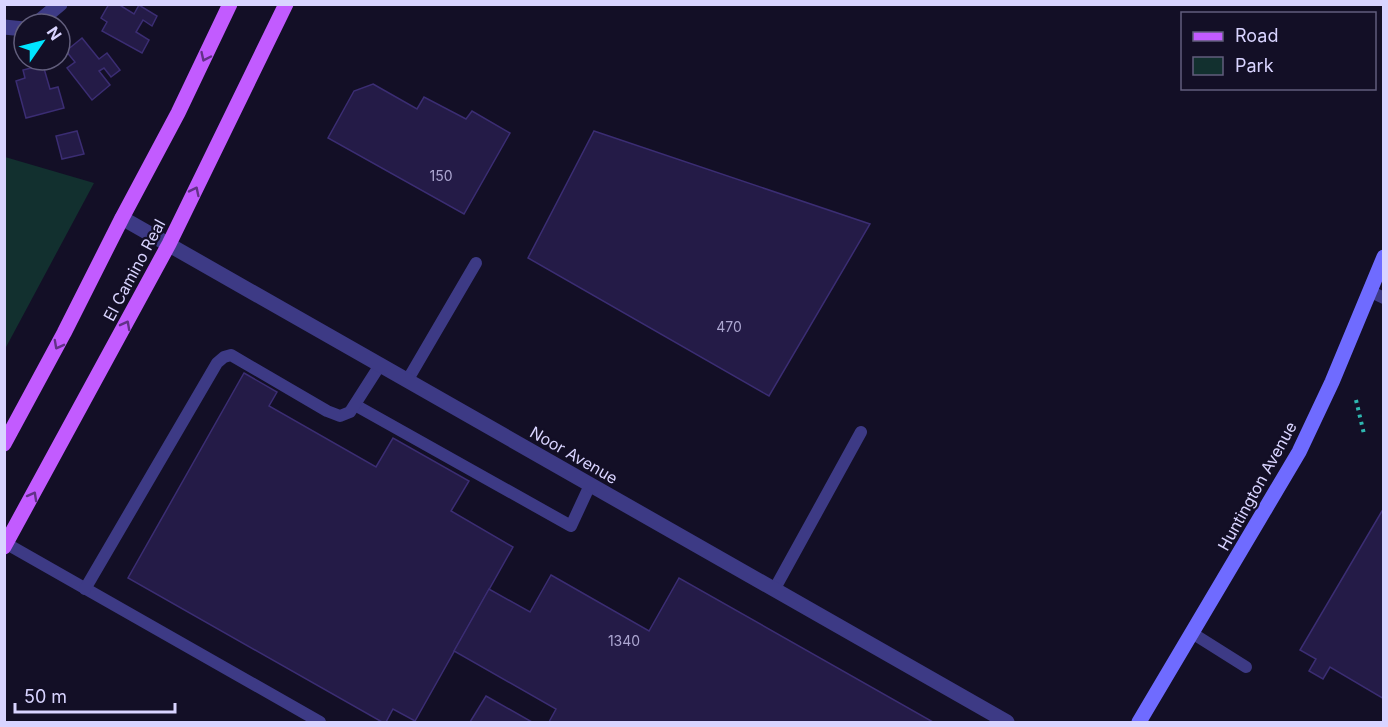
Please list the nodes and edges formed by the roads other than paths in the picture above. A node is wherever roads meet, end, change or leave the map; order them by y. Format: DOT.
graph roads {
  1 [pos="230,4"];
  2 [pos="286,4"];
  3 [pos="123,218"];
  4 [pos="169,244"];
  5 [pos="1383,257"];
  6 [pos="476,263"];
  7 [pos="1376,295"];
  8 [pos="380,365"];
  9 [pos="407,381"];
  10 [pos="355,405"];
  11 [pos="861,432"];
  12 [pos="4,444"];
  13 [pos="590,485"];
  14 [pos="6,546"];
  15 [pos="85,589"];
  16 [pos="774,590"];
  17 [pos="1192,633"];
  18 [pos="1246,667"];
  19 [pos="320,723"];
  20 [pos="1007,723"];
  21 [pos="1139,723"];
  1 -- 3 [label="main road, El Camino Real, one-way"];
  4 -- 2 [label="main road, El Camino Real, one-way"];
  3 -- 4 [label="street, Noor Avenue"];
  3 -- 12 [label="main road, El Camino Real, one-way"];
  4 -- 8 [label="street, Noor Avenue"];
  14 -- 4 [label="main road, El Camino Real, one-way"];
  5 -- 7 [label="street, Huntington Avenue"];
  6 -- 9 [label="lane"];
  7 -- 17 [label="street, Huntington Avenue"];
  8 -- 9 [label="street, Noor Avenue"];
  8 -- 10 [label="lane"];
  9 -- 13 [label="street, Noor Avenue"];
  10 -- 13 [label="lane"];
  10 -- 15 [label="lane"];
  11 -- 16 [label="lane"];
  13 -- 16 [label="street, Noor Avenue"];
  14 -- 15 [label="lane"];
  15 -- 19 [label="lane"];
  16 -- 20 [label="street, Noor Avenue"];
  17 -- 18 [label="lane"];
  17 -- 21 [label="street, Huntington Avenue"];
}
